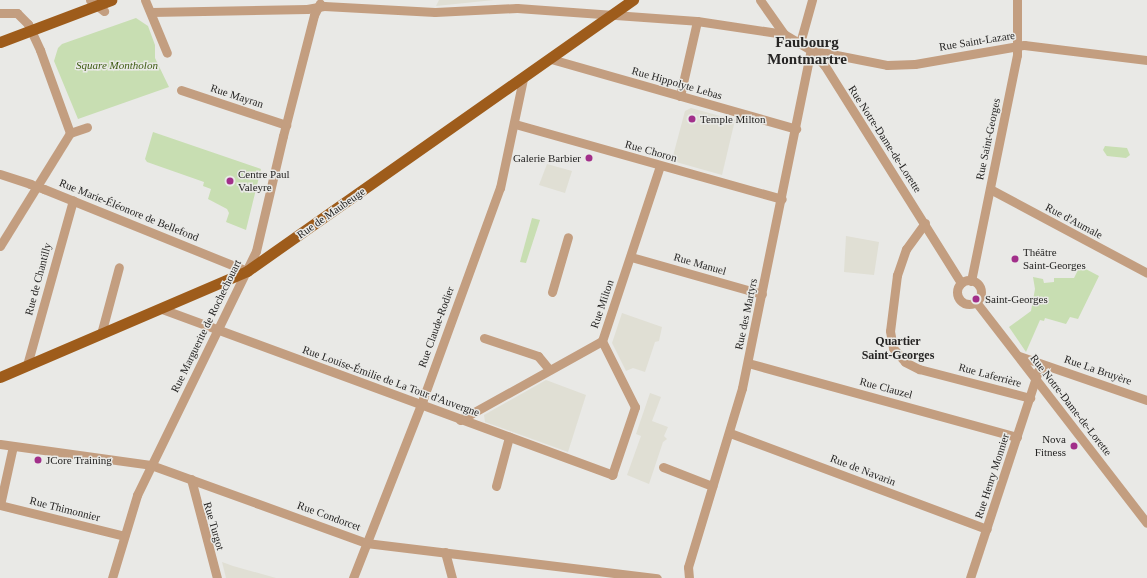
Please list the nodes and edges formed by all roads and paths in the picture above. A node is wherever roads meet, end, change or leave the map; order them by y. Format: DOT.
graph roads {
  1 [pos="111,0"];
  2 [pos="145,0"];
  3 [pos="633,0"];
  4 [pos="760,0"];
  5 [pos="812,0"];
  6 [pos="1017,0"];
  7 [pos="319,3"];
  8 [pos="98,4"];
  9 [pos="150,12"];
  10 [pos="0,13"];
  11 [pos="611,15"];
  12 [pos="697,22"];
  13 [pos="31,31"];
  14 [pos="784,34"];
  15 [pos="0,42"];
  16 [pos="800,43"];
  17 [pos="1017,46"];
  18 [pos="165,49"];
  19 [pos="811,50"];
  20 [pos="551,59"];
  21 [pos="1147,60"];
  22 [pos="523,78"];
  23 [pos="181,90"];
  24 [pos="680,96"];
  25 [pos="515,124"];
  26 [pos="286,125"];
  27 [pos="87,127"];
  28 [pos="796,129"];
  29 [pos="70,133"];
  30 [pos="660,166"];
  31 [pos="0,174"];
  32 [pos="990,189"];
  33 [pos="782,199"];
  34 [pos="73,200"];
  35 [pos="925,223"];
  36 [pos="568,236"];
  37 [pos="0,246"];
  38 [pos="631,256"];
  39 [pos="119,267"];
  40 [pos="247,271"];
  41 [pos="1147,273"];
  42 [pos="971,281"];
  43 [pos="961,283"];
  44 [pos="552,292"];
  45 [pos="762,294"];
  46 [pos="976,302"];
  47 [pos="162,309"];
  48 [pos="218,331"];
  49 [pos="101,334"];
  50 [pos="484,338"];
  51 [pos="602,341"];
  52 [pos="1018,356"];
  53 [pos="748,364"];
  54 [pos="27,365"];
  55 [pos="1047,366"];
  56 [pos="549,369"];
  57 [pos="0,377"];
  58 [pos="1036,381"];
  59 [pos="1030,398"];
  60 [pos="1147,400"];
  61 [pos="420,405"];
  62 [pos="460,420"];
  63 [pos="730,433"];
  64 [pos="509,437"];
  65 [pos="1017,437"];
  66 [pos="0,444"];
  67 [pos="13,446"];
  68 [pos="150,465"];
  69 [pos="663,467"];
  70 [pos="191,480"];
  71 [pos="496,486"];
  72 [pos="712,486"];
  73 [pos="0,505"];
  74 [pos="1147,523"];
  75 [pos="987,529"];
  76 [pos="124,536"];
  77 [pos="366,543"];
  78 [pos="445,552"];
  79 [pos="112,578"];
  80 [pos="217,578"];
  81 [pos="353,578"];
  82 [pos="452,578"];
  83 [pos="657,578"];
  84 [pos="689,578"];
  85 [pos="970,578"];
  1 -- 8 [label="main road"];
  2 -- 9 [label="street"];
  3 -- 11 [label="main road, Rue de Maubeuge"];
  4 -- 14 [label="street"];
  5 -- 16 [label="street"];
  6 -- 17 [label="street, Rue Saint-Georges"];
  7 -- 9 [label="street"];
  7 -- 11 [label="street"];
  7 -- 26 [label="street, Rue Marguerite de Rochechouart"];
  8 -- 13 [label="main road"];
  9 -- 18 [label="street"];
  10 -- 13 [label="street"];
  11 -- 12 [label="street"];
  11 -- 20 [label="main road, Rue de Maubeuge"];
  12 -- 14 [label="street"];
  12 -- 24 [label="street"];
  13 -- 15 [label="main road"];
  13 -- 29 [label="street"];
  14 -- 16 [label="street"];
  16 -- 19 [label="street"];
  17 -- 19 [label="street, Rue Saint-Lazare"];
  17 -- 21 [label="street, Rue Saint-Lazare"];
  17 -- 32 [label="street, Rue Saint-Georges"];
  19 -- 28 [label="street, Rue des Martyrs"];
  19 -- 35 [label="street, Rue Notre-Dame-de-Lorette"];
  20 -- 22 [label="main road, Rue de Maubeuge"];
  20 -- 24 [label="street, Rue Hippolyte Lebas"];
  22 -- 25 [label="street, Rue Claude-Rodier"];
  22 -- 40 [label="main road, Rue de Maubeuge"];
  23 -- 26 [label="street, Rue Mayran"];
  24 -- 28 [label="street, Rue Hippolyte Lebas"];
  25 -- 30 [label="street, Rue Choron"];
  25 -- 61 [label="street, Rue Claude-Rodier"];
  26 -- 40 [label="street, Rue Marguerite de Rochechouart"];
  27 -- 29 [label="street"];
  28 -- 33 [label="street, Rue des Martyrs"];
  29 -- 37 [label="street"];
  30 -- 33 [label="street, Rue Choron"];
  30 -- 38 [label="street, Rue Milton"];
  31 -- 34 [label="street, Rue Marie-Éléonore de Bellefond, bridge"];
  32 -- 41 [label="street, Rue d'Aumale"];
  32 -- 42 [label="street, Rue Saint-Georges"];
  33 -- 45 [label="street, Rue des Martyrs"];
  34 -- 40 [label="street, Rue Marie-Éléonore de Bellefond"];
  34 -- 54 [label="street, Rue de Chantilly"];
  35 -- 43 [label="street, Rue Notre-Dame-de-Lorette"];
  35 -- 59 [label="street, Rue Laferrière"];
  36 -- 44 [label="street"];
  38 -- 45 [label="street, Rue Manuel"];
  38 -- 51 [label="street, Rue Milton"];
  39 -- 49 [label="street"];
  40 -- 47 [label="main road, Rue de Maubeuge"];
  40 -- 48 [label="street, Rue Marguerite de Rochechouart"];
  42 -- 43 [label="street"];
  42 -- 46 [label="street"];
  43 -- 46 [label="street"];
  45 -- 53 [label="street, Rue des Martyrs"];
  46 -- 52 [label="street, Rue Notre-Dame-de-Lorette"];
  47 -- 48 [label="street, Rue Louise-Émilie de La Tour d'Auvergne"];
  47 -- 49 [label="main road, Rue de Maubeuge"];
  48 -- 61 [label="street, Rue Louise-Émilie de La Tour d'Auvergne"];
  48 -- 68 [label="street, Rue Marguerite de Rochechouart"];
  49 -- 54 [label="main road, Rue de Maubeuge"];
  50 -- 56 [label="street"];
  51 -- 56 [label="street, Rue Milton"];
  51 -- 64 [label="street, Rue Louise-Émilie de La Tour d'Auvergne"];
  52 -- 55 [label="street, Rue La Bruyère"];
  52 -- 58 [label="street, Rue Notre-Dame-de-Lorette"];
  53 -- 63 [label="street, Rue des Martyrs"];
  53 -- 65 [label="street, Rue Clauzel"];
  54 -- 57 [label="main road, Rue de Maubeuge"];
  55 -- 58 [label="street, Rue Henry Monnier"];
  55 -- 60 [label="street, Rue La Bruyère"];
  56 -- 62 [label="street, Rue Milton"];
  58 -- 59 [label="street, Rue Henry Monnier"];
  58 -- 74 [label="street, Rue Notre-Dame-de-Lorette"];
  59 -- 65 [label="street, Rue Henry Monnier"];
  61 -- 62 [label="street, Rue Louise-Émilie de La Tour d'Auvergne"];
  61 -- 77 [label="street, Rue Claude-Rodier"];
  62 -- 64 [label="street, Rue Louise-Émilie de La Tour d'Auvergne"];
  63 -- 72 [label="street, Rue des Martyrs"];
  63 -- 75 [label="street, Rue de Navarin"];
  64 -- 71 [label="street"];
  65 -- 75 [label="street, Rue Henry Monnier"];
  66 -- 67 [label="street, Rue Condorcet"];
  67 -- 68 [label="street, Rue Condorcet"];
  67 -- 73 [label="street"];
  68 -- 70 [label="street, Rue Condorcet"];
  68 -- 76 [label="street, Rue Marguerite de Rochechouart"];
  69 -- 72 [label="street"];
  70 -- 77 [label="street, Rue Condorcet"];
  70 -- 80 [label="street, Rue Turgot"];
  72 -- 84 [label="street, Rue des Martyrs"];
  73 -- 76 [label="street, Rue Thimonnier"];
  75 -- 85 [label="street, Rue Henry Monnier"];
  76 -- 79 [label="street, Rue Marguerite de Rochechouart"];
  77 -- 78 [label="street, Rue Condorcet"];
  77 -- 81 [label="street, Rue Claude-Rodier"];
  78 -- 82 [label="street"];
  78 -- 83 [label="street, Rue Condorcet"];
}
